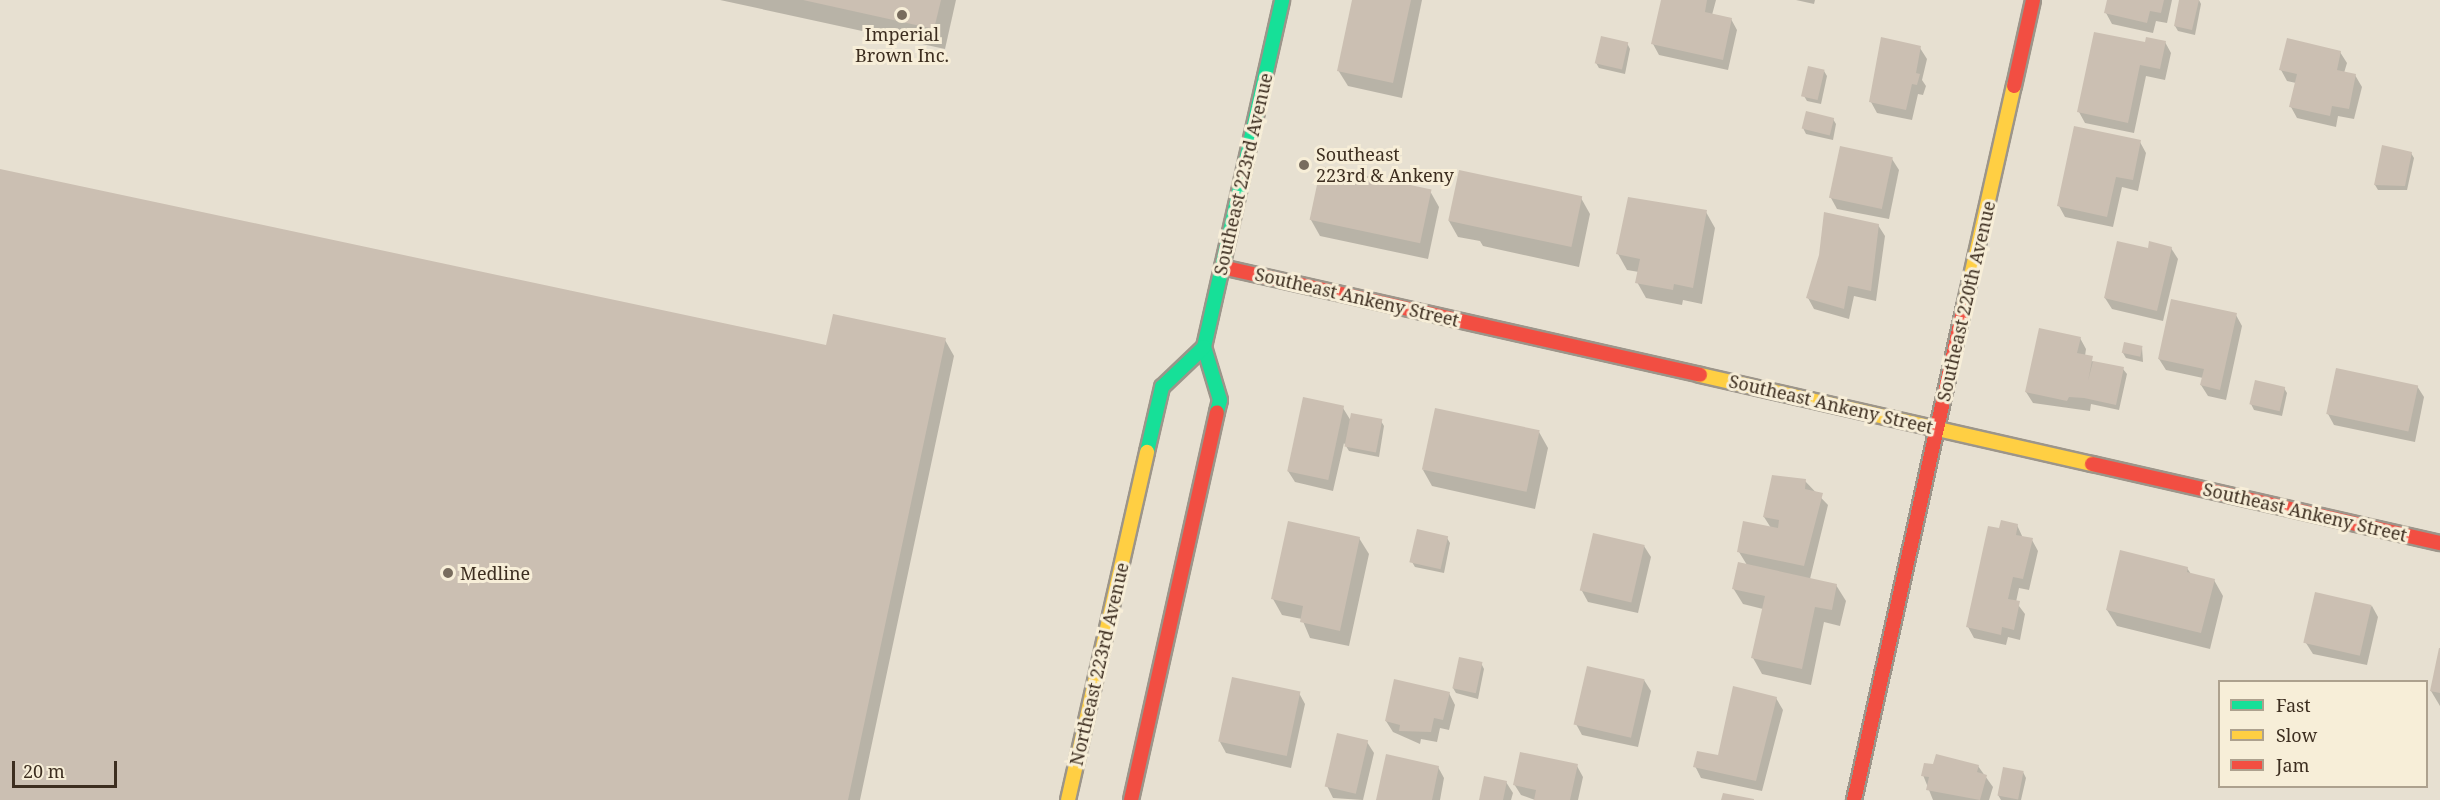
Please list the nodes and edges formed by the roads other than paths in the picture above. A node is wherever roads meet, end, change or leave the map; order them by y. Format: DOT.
graph roads {
  1 [pos="1282,0"];
  2 [pos="2033,0"];
  3 [pos="1222,267"];
  4 [pos="1204,347"];
  5 [pos="1937,428"];
  6 [pos="2440,543"];
  7 [pos="1068,800"];
  8 [pos="1131,800"];
  9 [pos="1854,800"];
  1 -- 3 [label="street, Southeast 223rd Avenue"];
  2 -- 5 [label="street, Southeast 220th Avenue"];
  3 -- 4 [label="street, Southeast 223rd Avenue"];
  3 -- 5 [label="street, Southeast Ankeny Street"];
  4 -- 7 [label="street, Northeast 223rd Avenue"];
  4 -- 8 [label="street, Southeast 223rd Avenue"];
  5 -- 6 [label="street, Southeast Ankeny Street"];
  5 -- 9 [label="street, Southeast 220th Avenue"];
}
